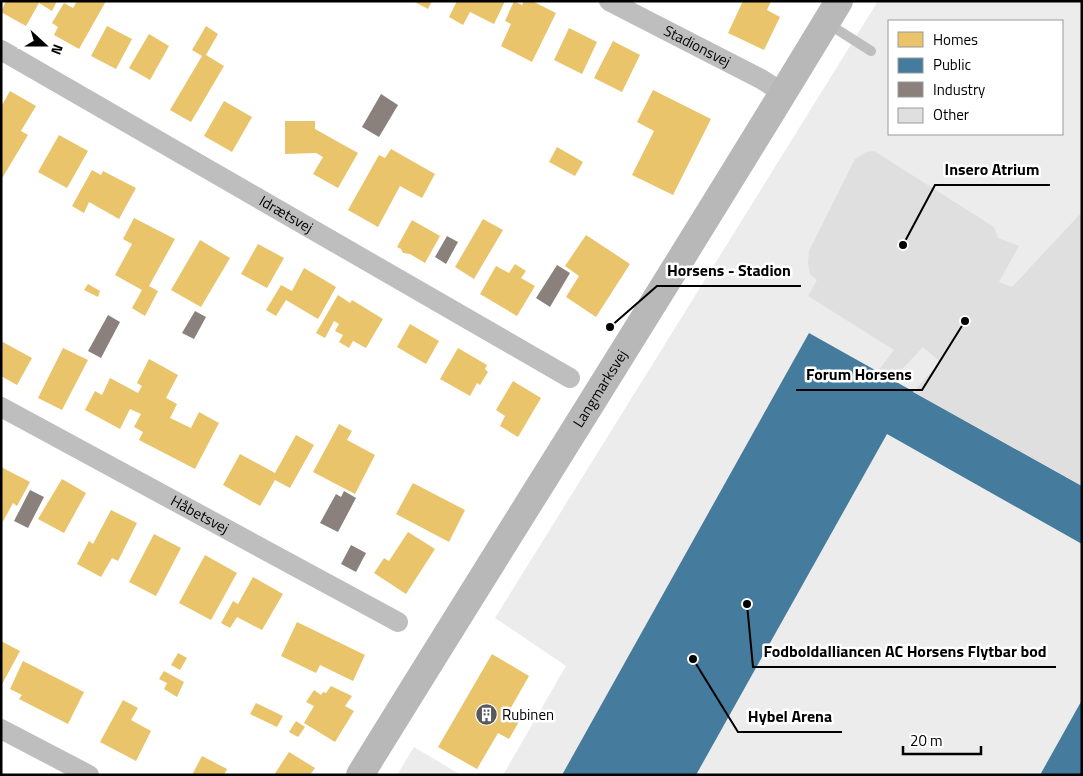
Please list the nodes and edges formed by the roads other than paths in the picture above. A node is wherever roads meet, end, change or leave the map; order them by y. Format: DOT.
graph roads {
  1 [pos="609,1"];
  2 [pos="832,12"];
  3 [pos="1,50"];
  4 [pos="871,51"];
  5 [pos="783,93"];
  6 [pos="570,378"];
  7 [pos="1,408"];
  8 [pos="398,622"];
  9 [pos="1,729"];
  10 [pos="88,775"];
  11 [pos="360,775"];
  1 -- 5 [label="street, Stadionsvej"];
  2 -- 4 [label="lane"];
  2 -- 5 [label="main road, Langmarksvej"];
  3 -- 6 [label="street, Idrætsvej"];
  5 -- 11 [label="main road, Langmarksvej"];
  7 -- 8 [label="street, Håbetsvej"];
  9 -- 10 [label="street"];
}
